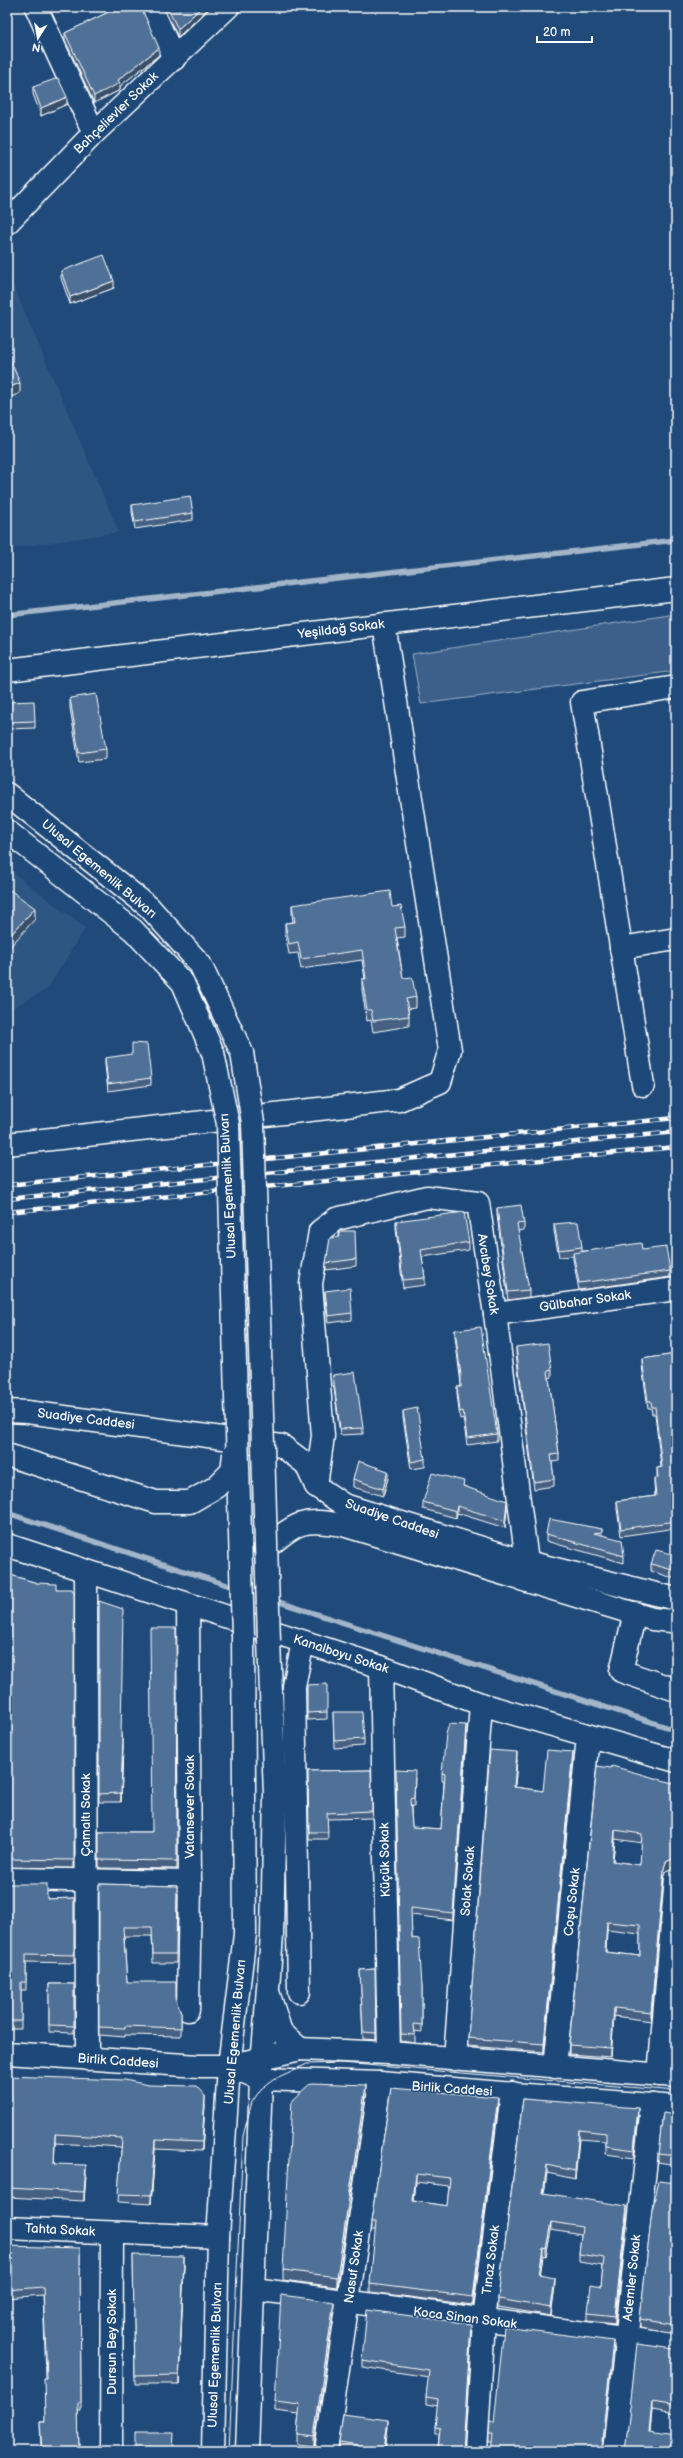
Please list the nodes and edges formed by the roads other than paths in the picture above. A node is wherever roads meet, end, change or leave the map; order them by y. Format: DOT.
graph roads {
  1 [pos="36,7"];
  2 [pos="151,7"];
  3 [pos="228,7"];
  4 [pos="174,59"];
  5 [pos="94,133"];
  6 [pos="7,223"];
  7 [pos="676,589"];
  8 [pos="384,624"];
  9 [pos="7,670"];
  10 [pos="676,687"];
  11 [pos="7,794"];
  12 [pos="7,831"];
  13 [pos="676,939"];
  14 [pos="621,948"];
  15 [pos="643,1085"];
  16 [pos="7,1144"];
  17 [pos="676,1289"];
  18 [pos="494,1314"];
  19 [pos="7,1411"];
  20 [pos="237,1435"];
  21 [pos="7,1455"];
  22 [pos="316,1486"];
  23 [pos="7,1544"];
  24 [pos="265,1549"];
  25 [pos="527,1562"];
  26 [pos="86,1571"];
  27 [pos="676,1599"];
  28 [pos="188,1605"];
  29 [pos="635,1613"];
  30 [pos="676,1618"];
  31 [pos="303,1642"];
  32 [pos="382,1667"];
  33 [pos="676,1690"];
  34 [pos="481,1704"];
  35 [pos="588,1737"];
  36 [pos="676,1761"];
  37 [pos="676,1878"];
  38 [pos="7,1879"];
  39 [pos="86,1881"];
  40 [pos="190,1882"];
  41 [pos="268,1992"];
  42 [pos="299,1992"];
  43 [pos="188,2010"];
  44 [pos="300,2049"];
  45 [pos="7,2053"];
  46 [pos="389,2053"];
  47 [pos="263,2058"];
  48 [pos="87,2059"];
  49 [pos="455,2059"];
  50 [pos="230,2066"];
  51 [pos="555,2066"];
  52 [pos="668,2076"];
  53 [pos="261,2079"];
  54 [pos="380,2083"];
  55 [pos="512,2093"];
  56 [pos="652,2105"];
  57 [pos="676,2107"];
  58 [pos="7,2228"];
  59 [pos="112,2233"];
  60 [pos="218,2237"];
  61 [pos="254,2289"];
  62 [pos="348,2303"];
  63 [pos="484,2320"];
  64 [pos="625,2340"];
  65 [pos="676,2345"];
  66 [pos="111,2451"];
  67 [pos="212,2451"];
  68 [pos="247,2451"];
  69 [pos="326,2451"];
  70 [pos="476,2451"];
  71 [pos="614,2451"];
  1 -- 5 [label="street"];
  2 -- 4 [label="street"];
  3 -- 4 [label="street, Bahçelievler Sokak"];
  4 -- 5 [label="street, Bahçelievler Sokak"];
  5 -- 6 [label="street, Bahçelievler Sokak"];
  7 -- 8 [label="street, Yeşildağ Sokak"];
  8 -- 9 [label="street, Yeşildağ Sokak"];
  8 -- 16 [label="street"];
  10 -- 14 [label="street"];
  11 -- 24 [label="street, Ulusal Egemenlik Bulvarı, bridge"];
  12 -- 20 [label="street, Ulusal Egemenlik Bulvarı, bridge"];
  13 -- 14 [label="street"];
  14 -- 15 [label="street"];
  17 -- 18 [label="street, Gülbahar Sokak"];
  18 -- 22 [label="street, Avcıbey Sokak"];
  18 -- 25 [label="street, Avcıbey Sokak"];
  19 -- 22 [label="street, Suadiye Caddesi"];
  20 -- 21 [label="street, bridge"];
  20 -- 50 [label="street, Ulusal Egemenlik Bulvarı, bridge"];
  22 -- 25 [label="street, Suadiye Caddesi"];
  23 -- 26 [label="street, Kanalboyu Sokak"];
  24 -- 29 [label="street"];
  24 -- 41 [label="street, Ulusal Egemenlik Bulvarı, bridge"];
  25 -- 27 [label="street, Suadiye Caddesi"];
  26 -- 28 [label="street, Kanalboyu Sokak"];
  26 -- 39 [label="street, Çamaltı Sokak"];
  28 -- 31 [label="street, Kanalboyu Sokak"];
  28 -- 40 [label="street, Vatansever Sokak"];
  29 -- 30 [label="street"];
  29 -- 33 [label="street"];
  31 -- 32 [label="street, Kanalboyu Sokak"];
  31 -- 42 [label="street"];
  32 -- 34 [label="street, Kanalboyu Sokak"];
  32 -- 46 [label="street, Küçük Sokak"];
  34 -- 35 [label="street, Kanalboyu Sokak"];
  34 -- 49 [label="street, Solak Sokak"];
  35 -- 36 [label="street, Kanalboyu Sokak"];
  35 -- 51 [label="street, Coşu Sokak"];
  37 -- 52 [label="street"];
  38 -- 39 [label="street"];
  39 -- 40 [label="street"];
  39 -- 48 [label="street, Çamaltı Sokak"];
  40 -- 43 [label="street, Vatansever Sokak"];
  41 -- 44 [label="street"];
  41 -- 47 [label="street"];
  44 -- 46 [label="street, Birlik Caddesi"];
  44 -- 47 [label="street, Birlik Caddesi"];
  45 -- 48 [label="street, Birlik Caddesi"];
  46 -- 49 [label="street, Birlik Caddesi"];
  47 -- 50 [label="street, Birlik Caddesi"];
  47 -- 53 [label="street"];
  48 -- 50 [label="street, Birlik Caddesi"];
  49 -- 51 [label="street, Birlik Caddesi"];
  50 -- 53 [label="street, Birlik Caddesi"];
  50 -- 60 [label="street, Ulusal Egemenlik Bulvarı"];
  51 -- 52 [label="street, Birlik Caddesi"];
  53 -- 54 [label="street, Birlik Caddesi"];
  53 -- 61 [label="street"];
  54 -- 55 [label="street, Birlik Caddesi"];
  54 -- 62 [label="street, Nasuf Sokak"];
  55 -- 56 [label="street, Birlik Caddesi"];
  55 -- 63 [label="street, Tınaz Sokak"];
  56 -- 57 [label="street, Birlik Caddesi"];
  56 -- 64 [label="street, Ademler Sokak"];
  58 -- 59 [label="street, Tahta Sokak"];
  59 -- 60 [label="street, Tahta Sokak"];
  59 -- 66 [label="street, Dursun Bey Sokak"];
  60 -- 67 [label="street, Ulusal Egemenlik Bulvarı"];
  61 -- 62 [label="street, Koca Sinan Sokak"];
  61 -- 68 [label="street"];
  62 -- 63 [label="street, Koca Sinan Sokak"];
  62 -- 69 [label="street, Nasuf Sokak"];
  63 -- 64 [label="street, Koca Sinan Sokak"];
  63 -- 70 [label="street, Tınaz Sokak"];
  64 -- 65 [label="street, Koca Sinan Sokak"];
  64 -- 71 [label="street, Ademler Sokak"];
}
